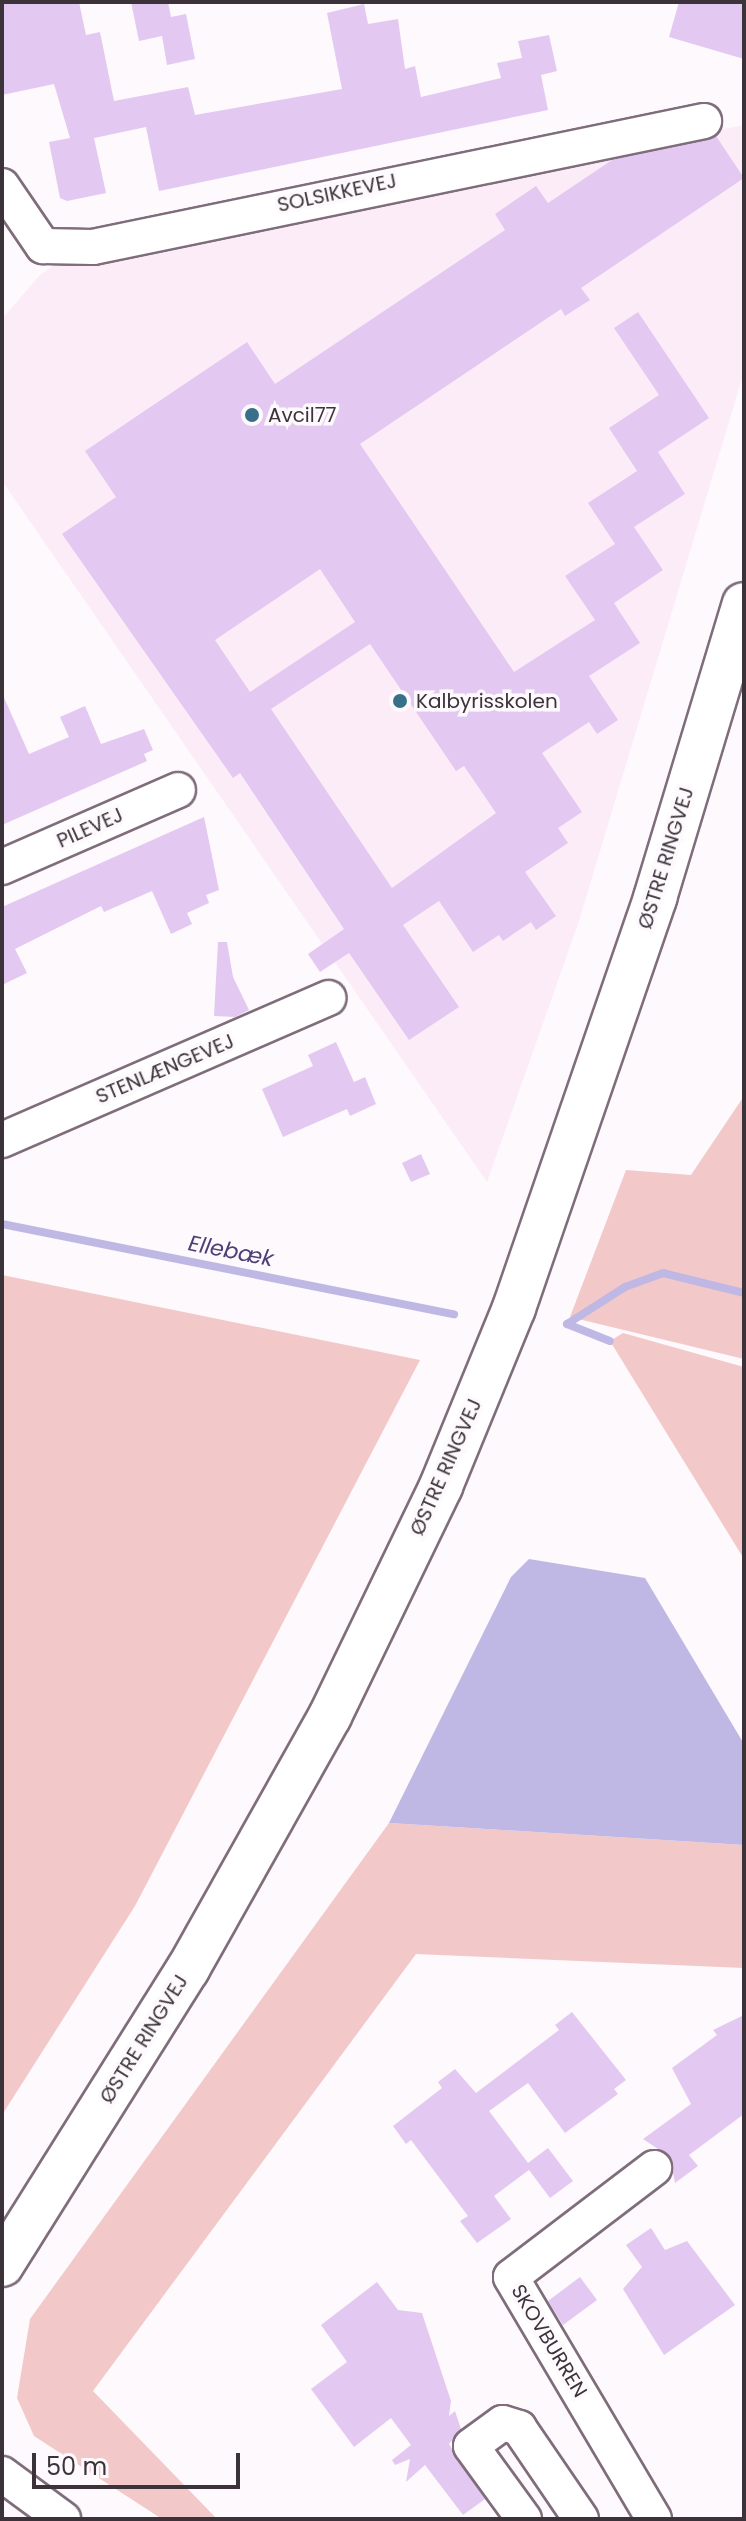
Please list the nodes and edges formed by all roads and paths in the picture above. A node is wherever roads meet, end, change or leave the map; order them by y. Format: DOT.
graph roads {
  1 [pos="704,121"];
  2 [pos="2,186"];
  3 [pos="744,604"];
  4 [pos="178,790"];
  5 [pos="2,867"];
  6 [pos="328,998"];
  7 [pos="2,1140"];
  8 [pos="654,2168"];
  9 [pos="2,2265"];
  10 [pos="2,2474"];
  11 [pos="63,2519"];
  12 [pos="524,2519"];
  13 [pos="581,2519"];
  14 [pos="654,2519"];
  1 -- 2 [label="street, SOLSIKKEVEJ"];
  3 -- 9 [label="street, ØSTRE RINGVEJ"];
  4 -- 5 [label="street, PILEVEJ"];
  6 -- 7 [label="street, STENLÆNGEVEJ"];
  8 -- 14 [label="street, SKOVBURREN"];
  10 -- 11 [label="street"];
  12 -- 13 [label="street"];
}
